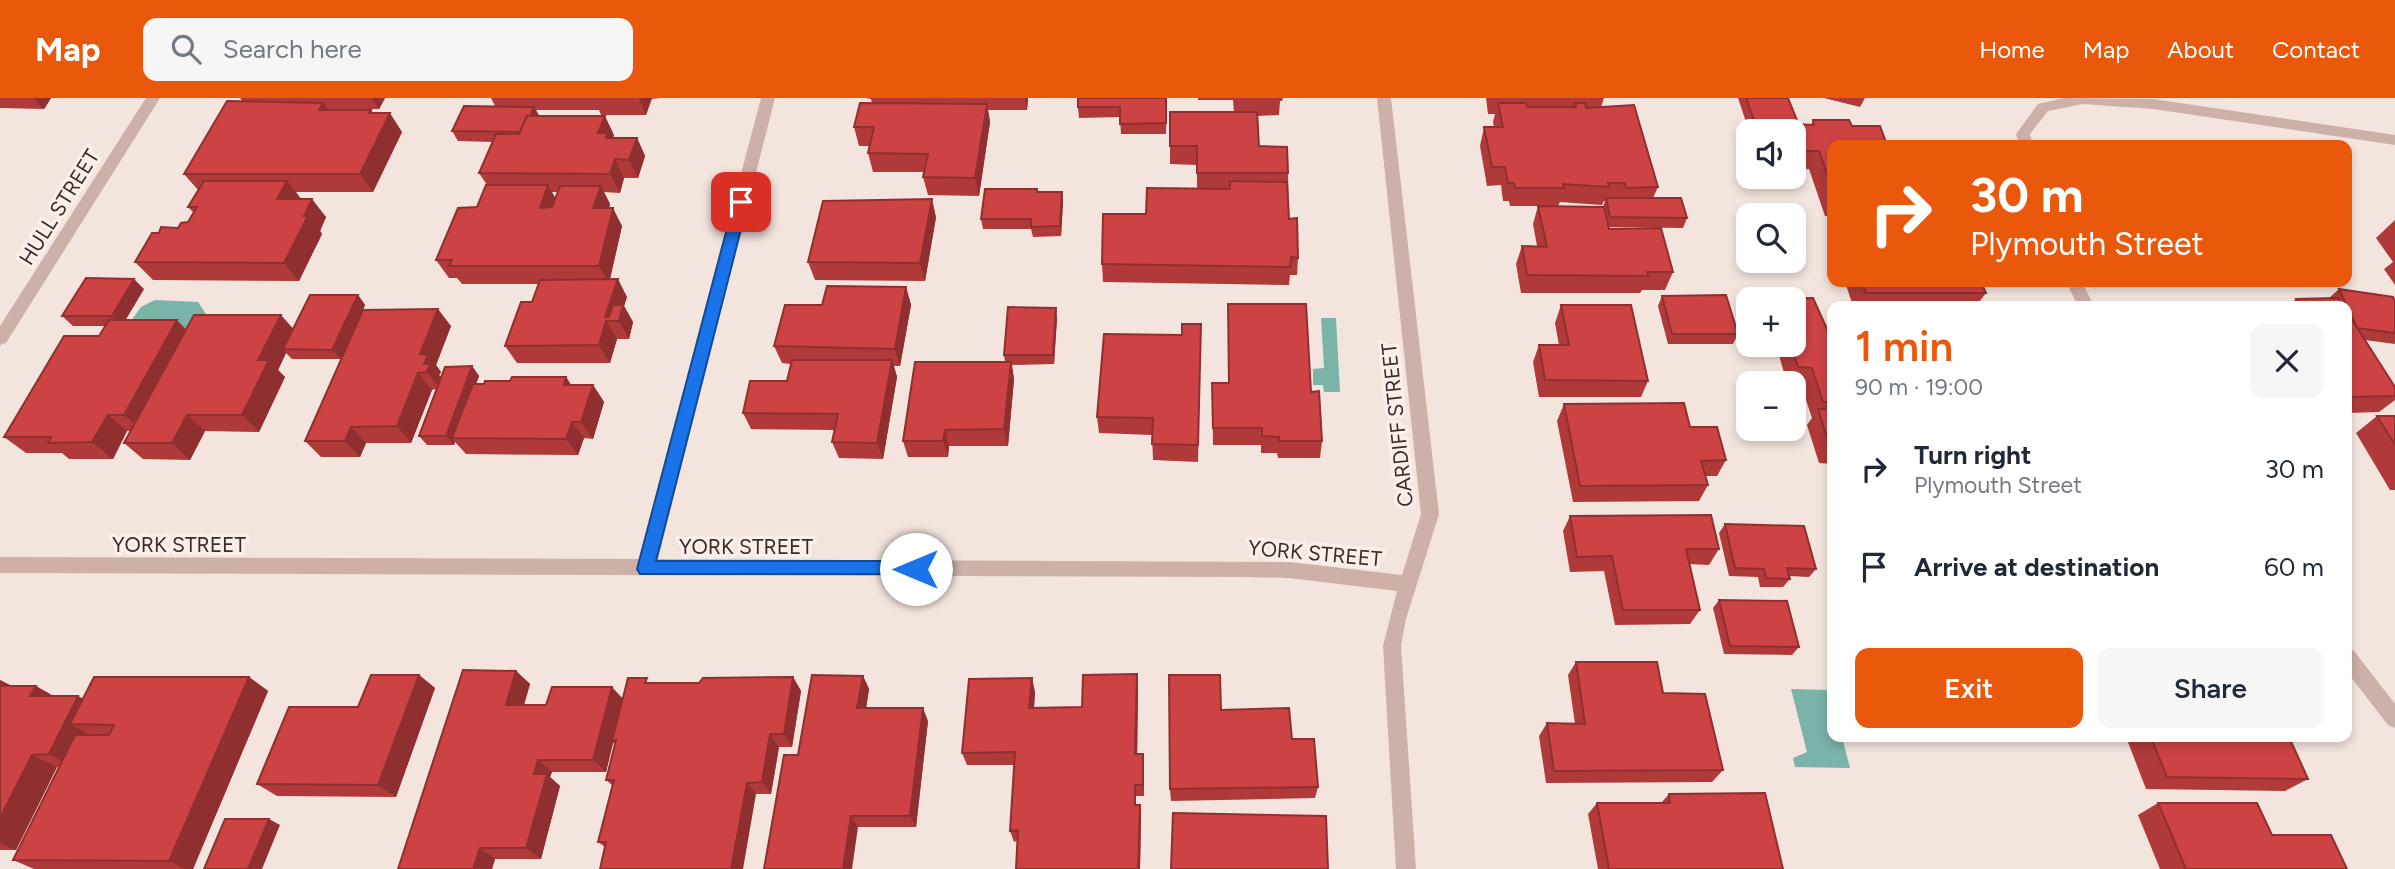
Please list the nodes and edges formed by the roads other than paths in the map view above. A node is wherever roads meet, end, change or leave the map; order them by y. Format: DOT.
graph roads {
  1 [pos="153,98"];
  2 [pos="768,98"];
  3 [pos="1384,98"];
  4 [pos="2024,140"];
  5 [pos="2395,140"];
  6 [pos="0,339"];
  7 [pos="0,565"];
  8 [pos="646,569"];
  9 [pos="1408,584"];
  10 [pos="2352,663"];
  11 [pos="2395,719"];
  12 [pos="1406,869"];
  1 -- 6 [label="street, HULL STREET"];
  2 -- 8 [label="street"];
  3 -- 9 [label="street, CARDIFF STREET"];
  4 -- 5 [label="street"];
  7 -- 8 [label="street, YORK STREET"];
  8 -- 9 [label="street, YORK STREET"];
  9 -- 12 [label="street, CARDIFF STREET"];
  10 -- 11 [label="street"];
}
